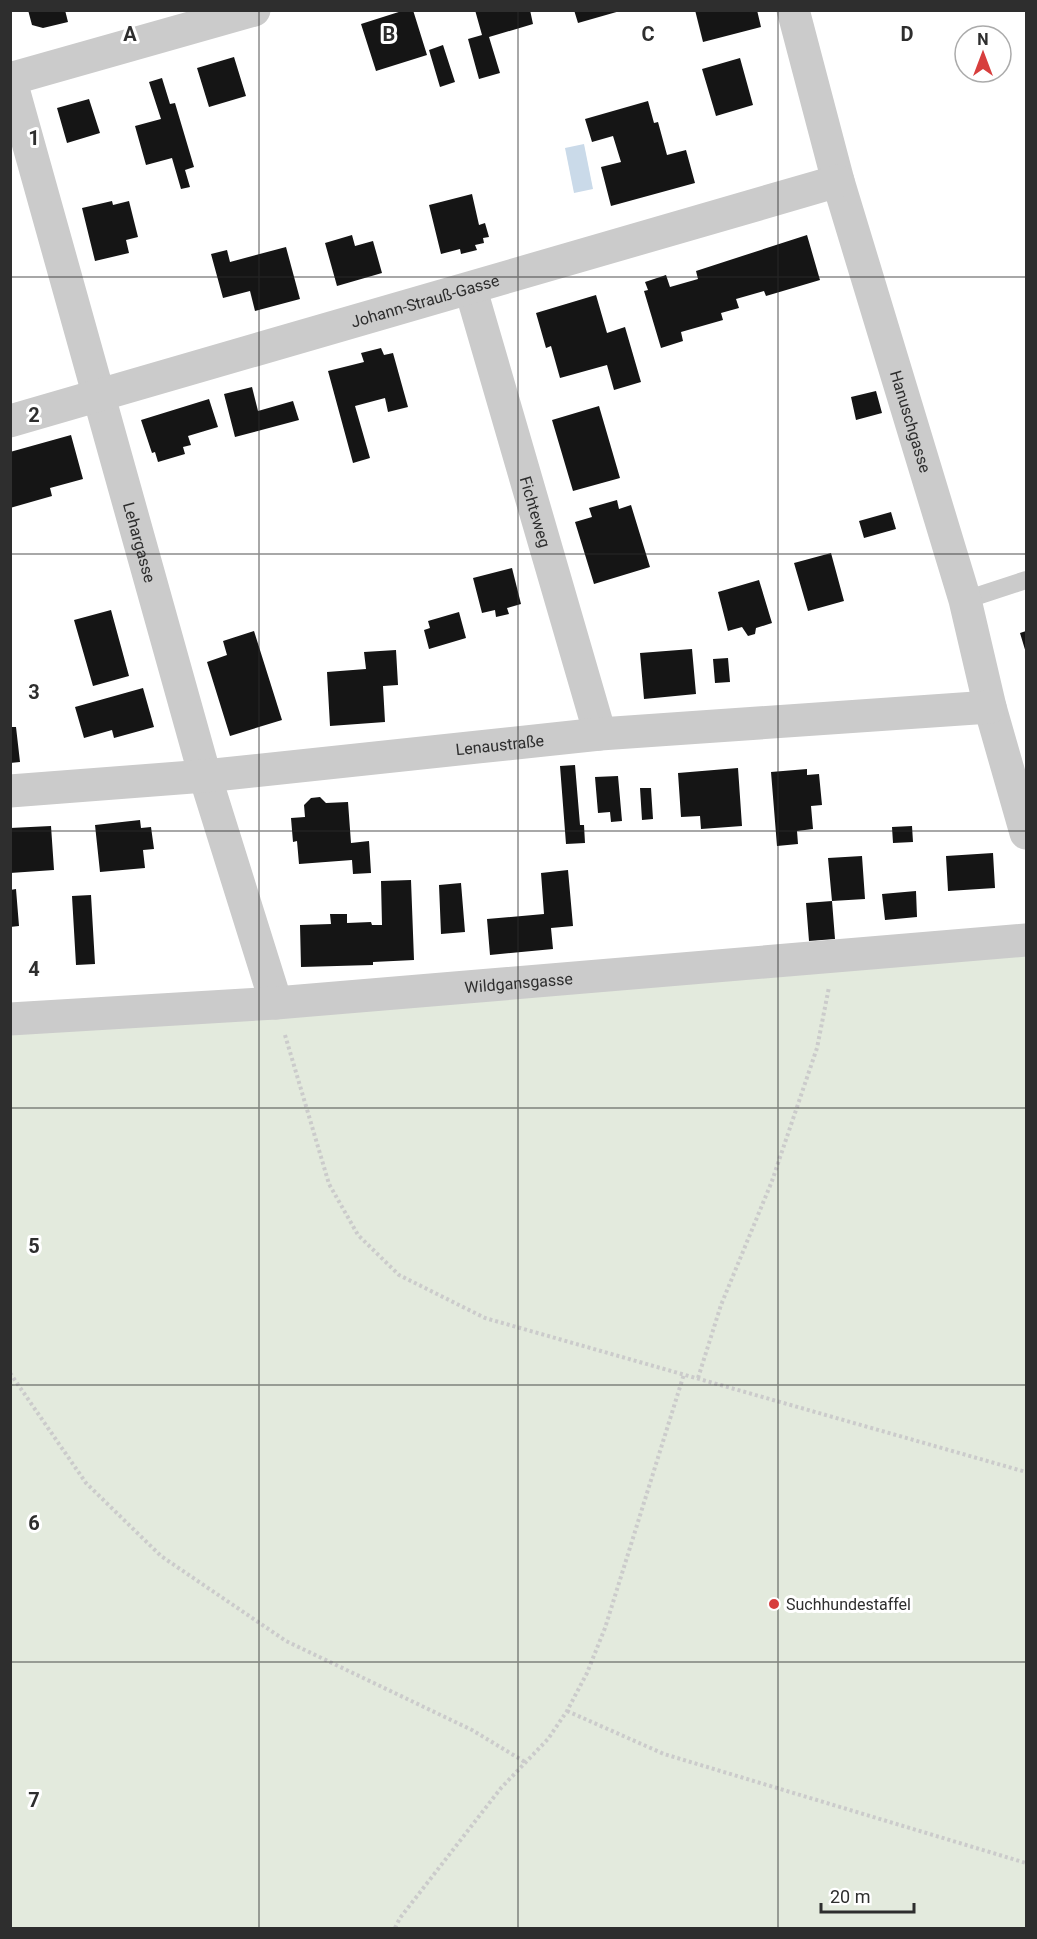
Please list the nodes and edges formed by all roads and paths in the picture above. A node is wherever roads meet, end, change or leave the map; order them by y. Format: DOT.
graph roads {
  1 [pos="254,10"];
  2 [pos="793,10"];
  3 [pos="11,79"];
  4 [pos="838,182"];
  5 [pos="471,290"];
  6 [pos="100,396"];
  7 [pos="10,421"];
  8 [pos="1026,580"];
  9 [pos="965,600"];
  10 [pos="990,707"];
  11 [pos="600,734"];
  12 [pos="205,776"];
  13 [pos="10,791"];
  14 [pos="1026,832"];
  15 [pos="1026,940"];
  16 [pos="834,956"];
  17 [pos="276,1003"];
  18 [pos="10,1019"];
  19 [pos="10,1373"];
  20 [pos="684,1374"];
  21 [pos="698,1378"];
  22 [pos="1026,1472"];
  23 [pos="567,1711"];
  24 [pos="525,1762"];
  25 [pos="1026,1863"];
  26 [pos="395,1929"];
  1 -- 3 [label="street"];
  2 -- 4 [label="street, Hanuschgasse"];
  3 -- 6 [label="street, Lehargasse"];
  4 -- 5 [label="street, Johann-Strauß-Gasse"];
  4 -- 9 [label="street, Hanuschgasse"];
  5 -- 6 [label="street, Johann-Strauß-Gasse"];
  5 -- 11 [label="street, Fichteweg"];
  6 -- 7 [label="street, Johann-Strauß-Gasse"];
  6 -- 12 [label="street, Lehargasse"];
  8 -- 9 [label="lane"];
  9 -- 10 [label="street, Hanuschgasse"];
  10 -- 11 [label="street, Lenaustraße"];
  10 -- 14 [label="street, Hanuschgasse"];
  11 -- 12 [label="street, Lenaustraße"];
  12 -- 13 [label="street, Lenaustraße"];
  12 -- 17 [label="street, Lehargasse"];
  15 -- 16 [label="street, Wildgansgasse"];
  16 -- 17 [label="street, Wildgansgasse"];
  16 -- 21 [label="path"];
  17 -- 18 [label="street, Wildgansgasse"];
  17 -- 20 [label="path"];
  19 -- 24 [label="path"];
  20 -- 21 [label="path"];
  20 -- 23 [label="path"];
  21 -- 22 [label="path"];
  23 -- 24 [label="path"];
  23 -- 25 [label="path"];
  24 -- 26 [label="path"];
}
